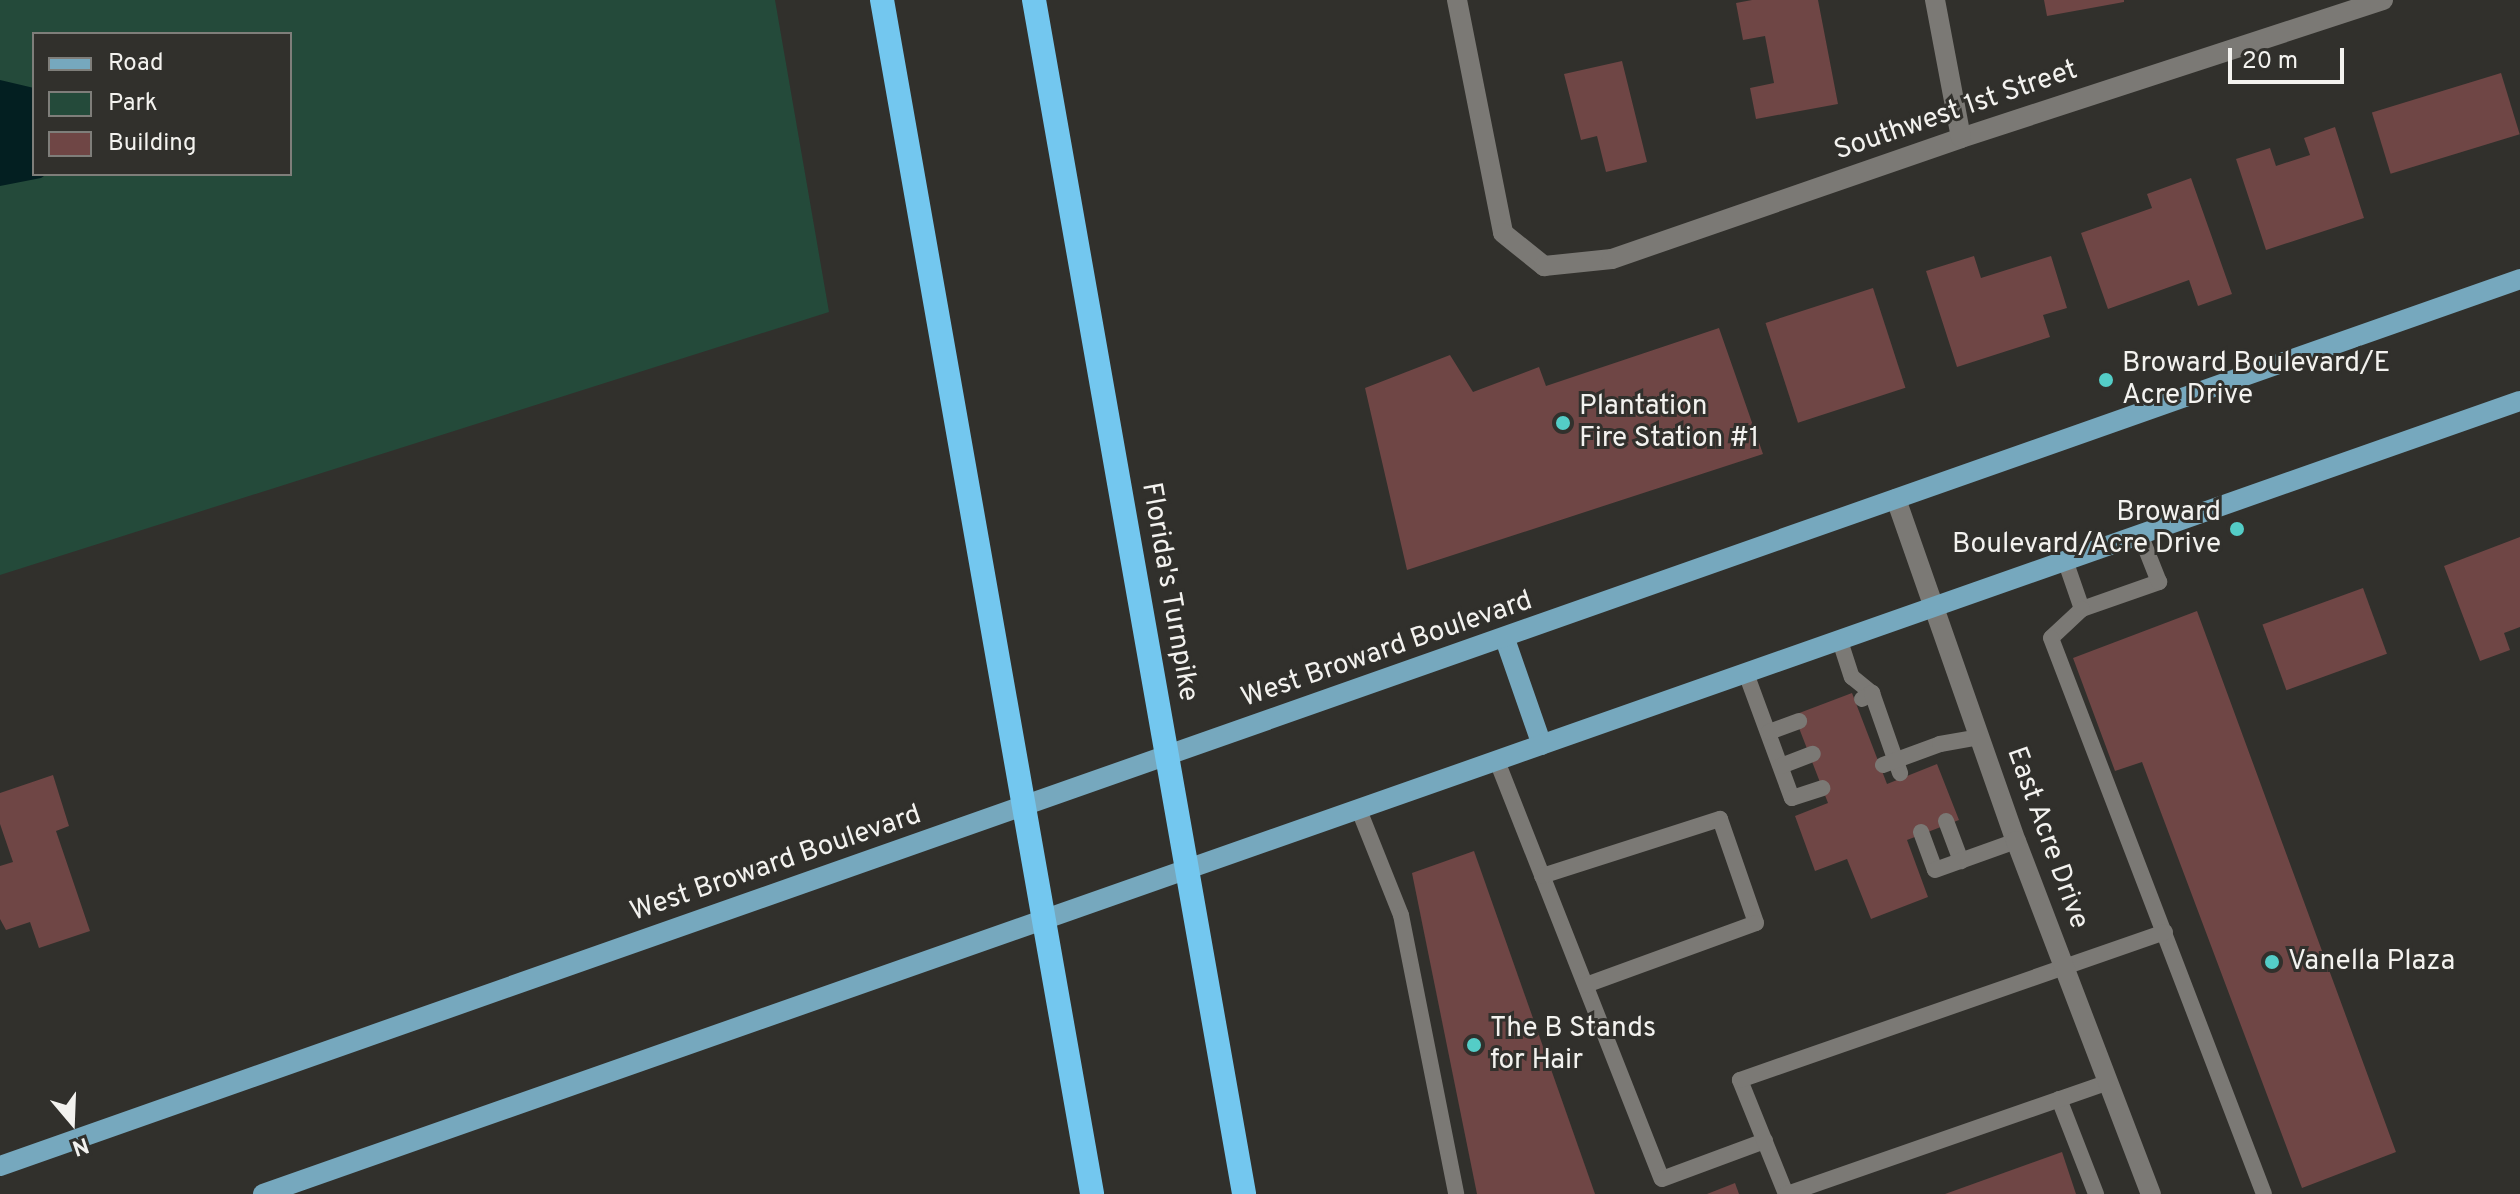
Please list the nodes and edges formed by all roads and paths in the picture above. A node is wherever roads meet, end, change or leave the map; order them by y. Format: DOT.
graph roads {
  1 [pos="882,0"];
  2 [pos="1034,0"];
  3 [pos="1457,0"];
  4 [pos="1935,0"];
  5 [pos="2383,0"];
  6 [pos="1961,138"];
  7 [pos="2520,279"];
  8 [pos="2520,401"];
  9 [pos="1896,499"];
  10 [pos="2140,534"];
  11 [pos="2065,560"];
  12 [pos="1934,608"];
  13 [pos="2082,609"];
  14 [pos="1505,639"];
  15 [pos="1840,641"];
  16 [pos="1747,676"];
  17 [pos="1799,721"];
  18 [pos="1769,732"];
  19 [pos="1980,737"];
  20 [pos="1542,745"];
  21 [pos="1813,754"];
  22 [pos="1497,761"];
  23 [pos="1781,766"];
  24 [pos="1822,788"];
  25 [pos="1359,810"];
  26 [pos="1946,821"];
  27 [pos="1921,832"];
  28 [pos="2016,841"];
  29 [pos="1961,861"];
  30 [pos="1542,876"];
  31 [pos="2165,932"];
  32 [pos="2065,969"];
  33 [pos="1586,985"];
  34 [pos="2108,1082"];
  35 [pos="2059,1099"];
  36 [pos="1765,1141"];
  37 [pos="0,1166"];
  38 [pos="263,1194"];
  39 [pos="1092,1194"];
  40 [pos="1244,1194"];
  41 [pos="1456,1194"];
  42 [pos="1787,1194"];
  43 [pos="2096,1194"];
  44 [pos="2151,1194"];
  45 [pos="2264,1194"];
  1 -- 39 [label="highway"];
  2 -- 40 [label="highway, Florida's Turnpike"];
  3 -- 6 [label="street, Southwest 1st Street"];
  4 -- 6 [label="street"];
  5 -- 6 [label="street, Southwest 1st Street"];
  7 -- 9 [label="main road, West Broward Boulevard"];
  8 -- 10 [label="main road"];
  9 -- 12 [label="street, East Acre Drive"];
  9 -- 14 [label="main road, West Broward Boulevard"];
  10 -- 11 [label="main road"];
  10 -- 13 [label="lane"];
  11 -- 12 [label="main road"];
  11 -- 13 [label="lane"];
  12 -- 15 [label="main road"];
  12 -- 19 [label="street, East Acre Drive"];
  13 -- 31 [label="lane"];
  14 -- 20 [label="main road"];
  14 -- 37 [label="main road, West Broward Boulevard"];
  15 -- 16 [label="main road"];
  15 -- 19 [label="lane"];
  16 -- 18 [label="lane"];
  16 -- 20 [label="main road"];
  17 -- 18 [label="lane"];
  18 -- 23 [label="lane"];
  19 -- 28 [label="street, East Acre Drive"];
  20 -- 22 [label="main road"];
  21 -- 23 [label="lane"];
  22 -- 25 [label="main road"];
  22 -- 30 [label="lane"];
  23 -- 24 [label="lane"];
  25 -- 38 [label="main road"];
  25 -- 41 [label="lane"];
  26 -- 29 [label="lane"];
  27 -- 29 [label="lane"];
  28 -- 29 [label="lane"];
  28 -- 32 [label="street, East Acre Drive"];
  30 -- 33 [label="lane"];
  30 -- 33 [label="lane"];
  31 -- 32 [label="lane"];
  31 -- 45 [label="lane"];
  32 -- 34 [label="street, East Acre Drive"];
  32 -- 36 [label="lane"];
  33 -- 36 [label="lane"];
  34 -- 35 [label="lane"];
  34 -- 44 [label="street, East Acre Drive"];
  35 -- 42 [label="lane"];
  35 -- 43 [label="lane"];
  36 -- 42 [label="lane"];
}
